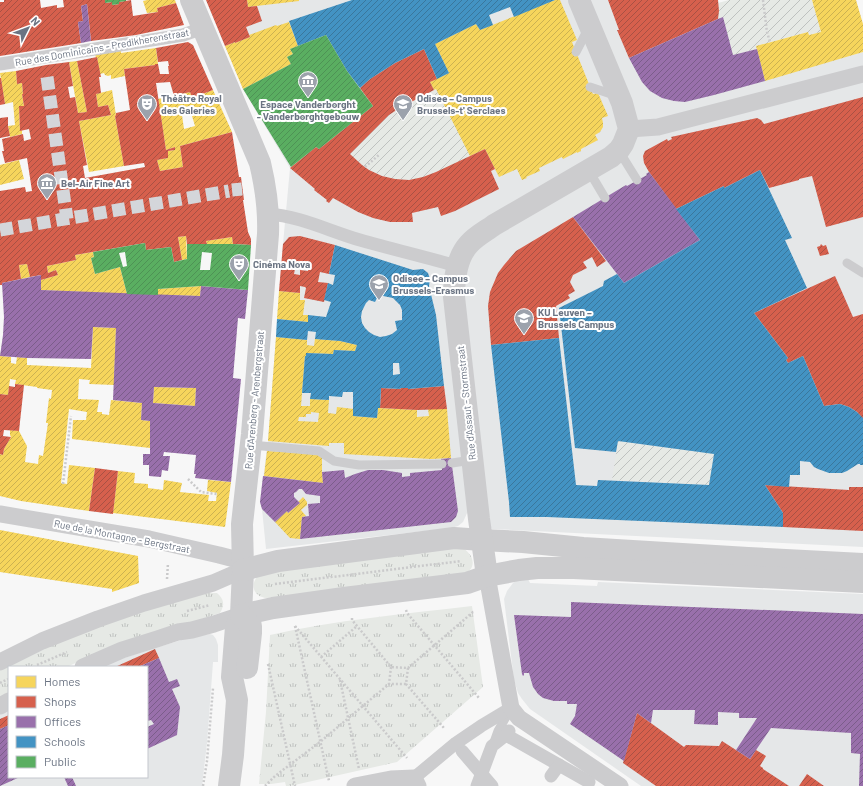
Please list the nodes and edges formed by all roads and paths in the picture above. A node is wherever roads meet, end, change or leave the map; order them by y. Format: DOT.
graph roads {
  1 [pos="191,0"];
  2 [pos="579,0"];
  3 [pos="763,0"];
  4 [pos="590,25"];
  5 [pos="203,28"];
  6 [pos="770,42"];
  7 [pos="576,52"];
  8 [pos="0,64"];
  9 [pos="863,74"];
  10 [pos="590,87"];
  11 [pos="620,97"];
  12 [pos="629,129"];
  13 [pos="619,150"];
  14 [pos="380,154"];
  15 [pos="365,167"];
  16 [pos="589,171"];
  17 [pos="637,180"];
  18 [pos="605,198"];
  19 [pos="268,214"];
  20 [pos="847,263"];
  21 [pos="457,266"];
  22 [pos="863,273"];
  23 [pos="71,416"];
  24 [pos="251,445"];
  25 [pos="442,464"];
  26 [pos="188,479"];
  27 [pos="64,484"];
  28 [pos="217,494"];
  29 [pos="0,514"];
  30 [pos="482,540"];
  31 [pos="459,554"];
  32 [pos="461,561"];
  33 [pos="168,563"];
  34 [pos="863,564"];
  35 [pos="243,565"];
  36 [pos="463,568"];
  37 [pos="487,576"];
  38 [pos="167,579"];
  39 [pos="863,582"];
  40 [pos="271,585"];
  41 [pos="406,609"];
  42 [pos="477,611"];
  43 [pos="241,616"];
  44 [pos="352,616"];
  45 [pos="357,626"];
  46 [pos="434,645"];
  47 [pos="321,657"];
  48 [pos="0,662"];
  49 [pos="264,663"];
  50 [pos="85,666"];
  51 [pos="392,667"];
  52 [pos="408,668"];
  53 [pos="340,679"];
  54 [pos="390,684"];
  55 [pos="406,684"];
  56 [pos="479,698"];
  57 [pos="363,706"];
  58 [pos="511,708"];
  59 [pos="348,718"];
  60 [pos="444,728"];
  61 [pos="320,742"];
  62 [pos="492,746"];
  63 [pos="462,751"];
  64 [pos="407,758"];
  65 [pos="291,764"];
  66 [pos="558,765"];
  67 [pos="551,776"];
  68 [pos="358,780"];
  69 [pos="479,780"];
  70 [pos="329,781"];
  71 [pos="416,782"];
  72 [pos="589,782"];
  73 [pos="229,786"];
  74 [pos="265,786"];
  75 [pos="295,786"];
  76 [pos="492,786"];
  77 [pos="620,786"];
  1 -- 5 [label="street, Rue d'Arenberg - Arenbergstraat"];
  2 -- 4 [label="street"];
  3 -- 6 [label="path"];
  4 -- 7 [label="lane"];
  4 -- 11 [label="street"];
  5 -- 8 [label="street, Rue des Dominicains - Predikherenstraat"];
  5 -- 19 [label="street, Rue d'Arenberg - Arenbergstraat"];
  9 -- 12 [label="street"];
  10 -- 11 [label="lane"];
  11 -- 12 [label="street"];
  12 -- 13 [label="street"];
  13 -- 16 [label="street, Rue d'Assaut - Stormstraat"];
  13 -- 17 [label="lane"];
  14 -- 15 [label="path"];
  16 -- 18 [label="lane"];
  16 -- 21 [label="street, Rue d'Assaut - Stormstraat"];
  19 -- 21 [label="street"];
  19 -- 24 [label="street, Rue d'Arenberg - Arenbergstraat"];
  20 -- 22 [label="lane"];
  21 -- 30 [label="street, Rue d'Assaut - Stormstraat"];
  23 -- 27 [label="path"];
  24 -- 25 [label="lane"];
  24 -- 35 [label="street, Rue d'Arenberg - Arenbergstraat"];
  26 -- 28 [label="path"];
  29 -- 35 [label="street, Rue de la Montagne - Bergstraat"];
  30 -- 34 [label="street"];
  30 -- 35 [label="street"];
  30 -- 37 [label="street, Rue d'Assaut - Stormstraat"];
  31 -- 32 [label="path"];
  32 -- 36 [label="path"];
  32 -- 40 [label="path"];
  33 -- 38 [label="path"];
  35 -- 43 [label="street, Rue d'Arenberg - Arenbergstraat"];
  35 -- 48 [label="street"];
  37 -- 39 [label="street"];
  37 -- 43 [label="street"];
  37 -- 58 [label="street"];
  41 -- 46 [label="path"];
  42 -- 46 [label="path"];
  43 -- 50 [label="street"];
  43 -- 73 [label="street"];
  44 -- 45 [label="path"];
  45 -- 47 [label="path"];
  45 -- 51 [label="path"];
  46 -- 52 [label="path"];
  46 -- 56 [label="path"];
  47 -- 53 [label="path"];
  47 -- 61 [label="path"];
  49 -- 65 [label="path"];
  51 -- 52 [label="path"];
  51 -- 54 [label="path"];
  52 -- 55 [label="path"];
  53 -- 57 [label="path"];
  53 -- 59 [label="path"];
  54 -- 55 [label="path"];
  54 -- 57 [label="path"];
  55 -- 60 [label="path"];
  57 -- 59 [label="path"];
  57 -- 64 [label="path"];
  58 -- 62 [label="lane"];
  58 -- 71 [label="street"];
  58 -- 77 [label="street"];
  59 -- 61 [label="path"];
  59 -- 68 [label="path"];
  61 -- 65 [label="path"];
  61 -- 70 [label="path"];
  62 -- 66 [label="street"];
  62 -- 69 [label="street"];
  63 -- 69 [label="street"];
  65 -- 74 [label="path"];
  65 -- 75 [label="path"];
  66 -- 67 [label="street"];
  66 -- 72 [label="street"];
  68 -- 71 [label="street"];
  69 -- 76 [label="street"];
}
